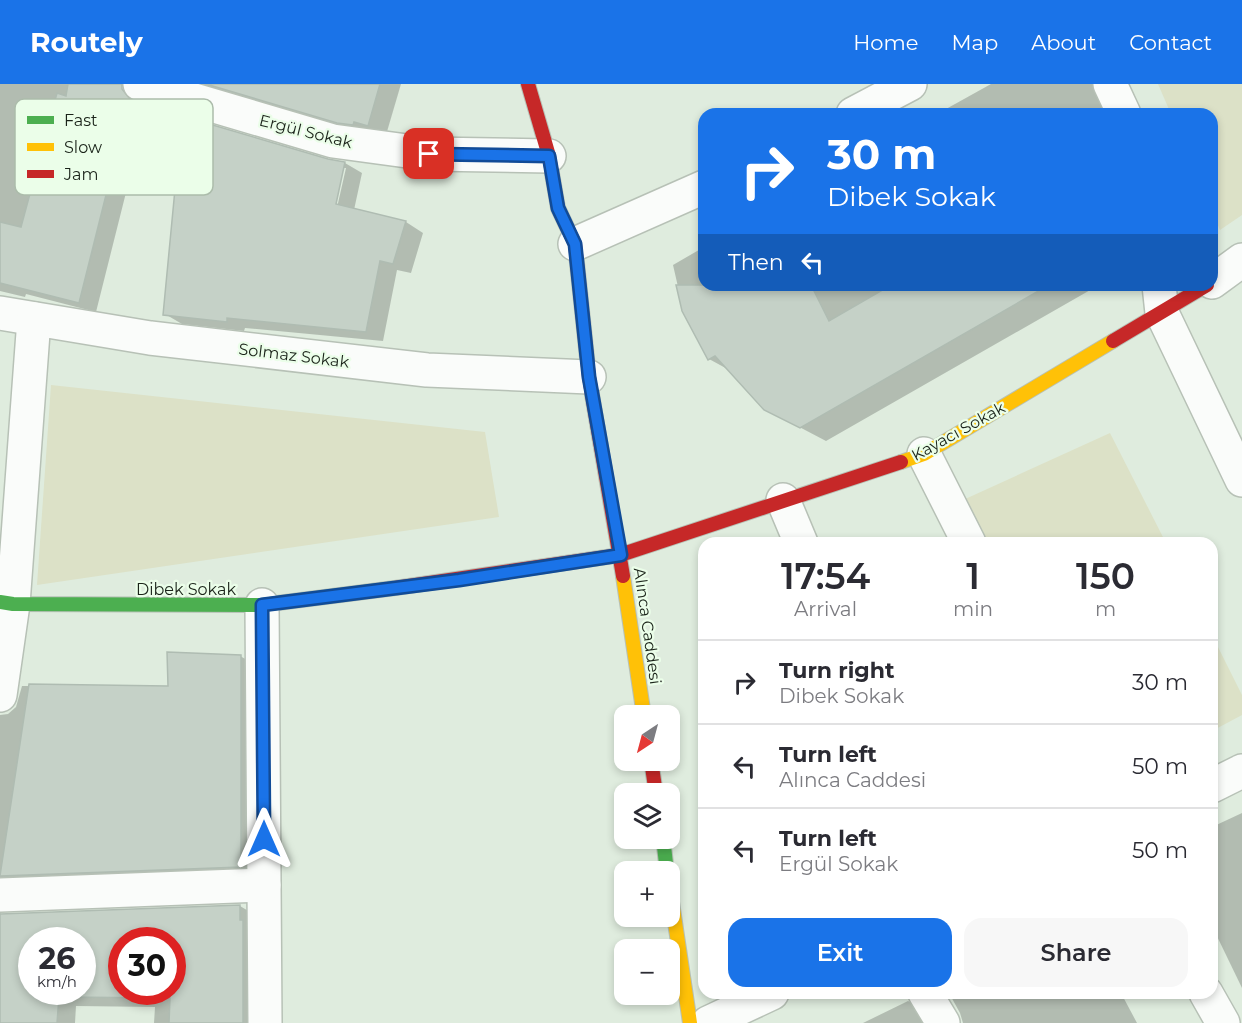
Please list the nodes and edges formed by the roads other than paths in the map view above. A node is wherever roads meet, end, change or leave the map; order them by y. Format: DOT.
graph roads {
  1 [pos="140,84"];
  2 [pos="528,84"];
  3 [pos="910,84"];
  4 [pos="1110,84"];
  5 [pos="191,99"];
  6 [pos="213,106"];
  7 [pos="864,108"];
  8 [pos="1121,108"];
  9 [pos="549,156"];
  10 [pos="698,190"];
  11 [pos="575,244"];
  12 [pos="1242,260"];
  13 [pos="1218,278"];
  14 [pos="1187,291"];
  15 [pos="1161,299"];
  16 [pos="0,313"];
  17 [pos="34,319"];
  18 [pos="589,377"];
  19 [pos="924,454"];
  20 [pos="1242,480"];
  21 [pos="783,500"];
  22 [pos="798,537"];
  23 [pos="966,537"];
  24 [pos="621,555"];
  25 [pos="7,603"];
  26 [pos="262,605"];
  27 [pos="0,695"];
  28 [pos="642,705"];
  29 [pos="1242,771"];
  30 [pos="1218,783"];
  31 [pos="264,885"];
  32 [pos="0,895"];
  33 [pos="676,927"];
  34 [pos="759,999"];
  35 [pos="929,999"];
  36 [pos="1209,999"];
  37 [pos="265,1023"];
  38 [pos="690,1023"];
  39 [pos="708,1023"];
  40 [pos="943,1023"];
  41 [pos="1223,1023"];
  1 -- 5 [label="street, Ergül Sokak"];
  2 -- 9 [label="street, Alınca Caddesi"];
  3 -- 7 [label="street"];
  4 -- 8 [label="street"];
  6 -- 9 [label="street, Ergül Sokak"];
  9 -- 11 [label="street, Alınca Caddesi"];
  10 -- 11 [label="street"];
  11 -- 18 [label="street, Alınca Caddesi"];
  12 -- 13 [label="street"];
  14 -- 15 [label="street, Kayacı Sokak"];
  15 -- 19 [label="street, Kayacı Sokak"];
  15 -- 20 [label="street"];
  16 -- 17 [label="street, Solmaz Sokak"];
  17 -- 18 [label="street, Solmaz Sokak"];
  17 -- 25 [label="street"];
  18 -- 24 [label="street, Alınca Caddesi"];
  19 -- 21 [label="street, Kayacı Sokak"];
  19 -- 23 [label="street"];
  21 -- 22 [label="street"];
  21 -- 24 [label="street, Kayacı Sokak"];
  24 -- 26 [label="street, Dibek Sokak"];
  24 -- 28 [label="street, Alınca Caddesi"];
  25 -- 26 [label="street, Dibek Sokak"];
  25 -- 27 [label="street"];
  26 -- 31 [label="street"];
  29 -- 30 [label="street"];
  31 -- 32 [label="street"];
  31 -- 37 [label="street"];
  33 -- 38 [label="street"];
  34 -- 39 [label="street"];
  35 -- 40 [label="street"];
  36 -- 41 [label="street"];
}
